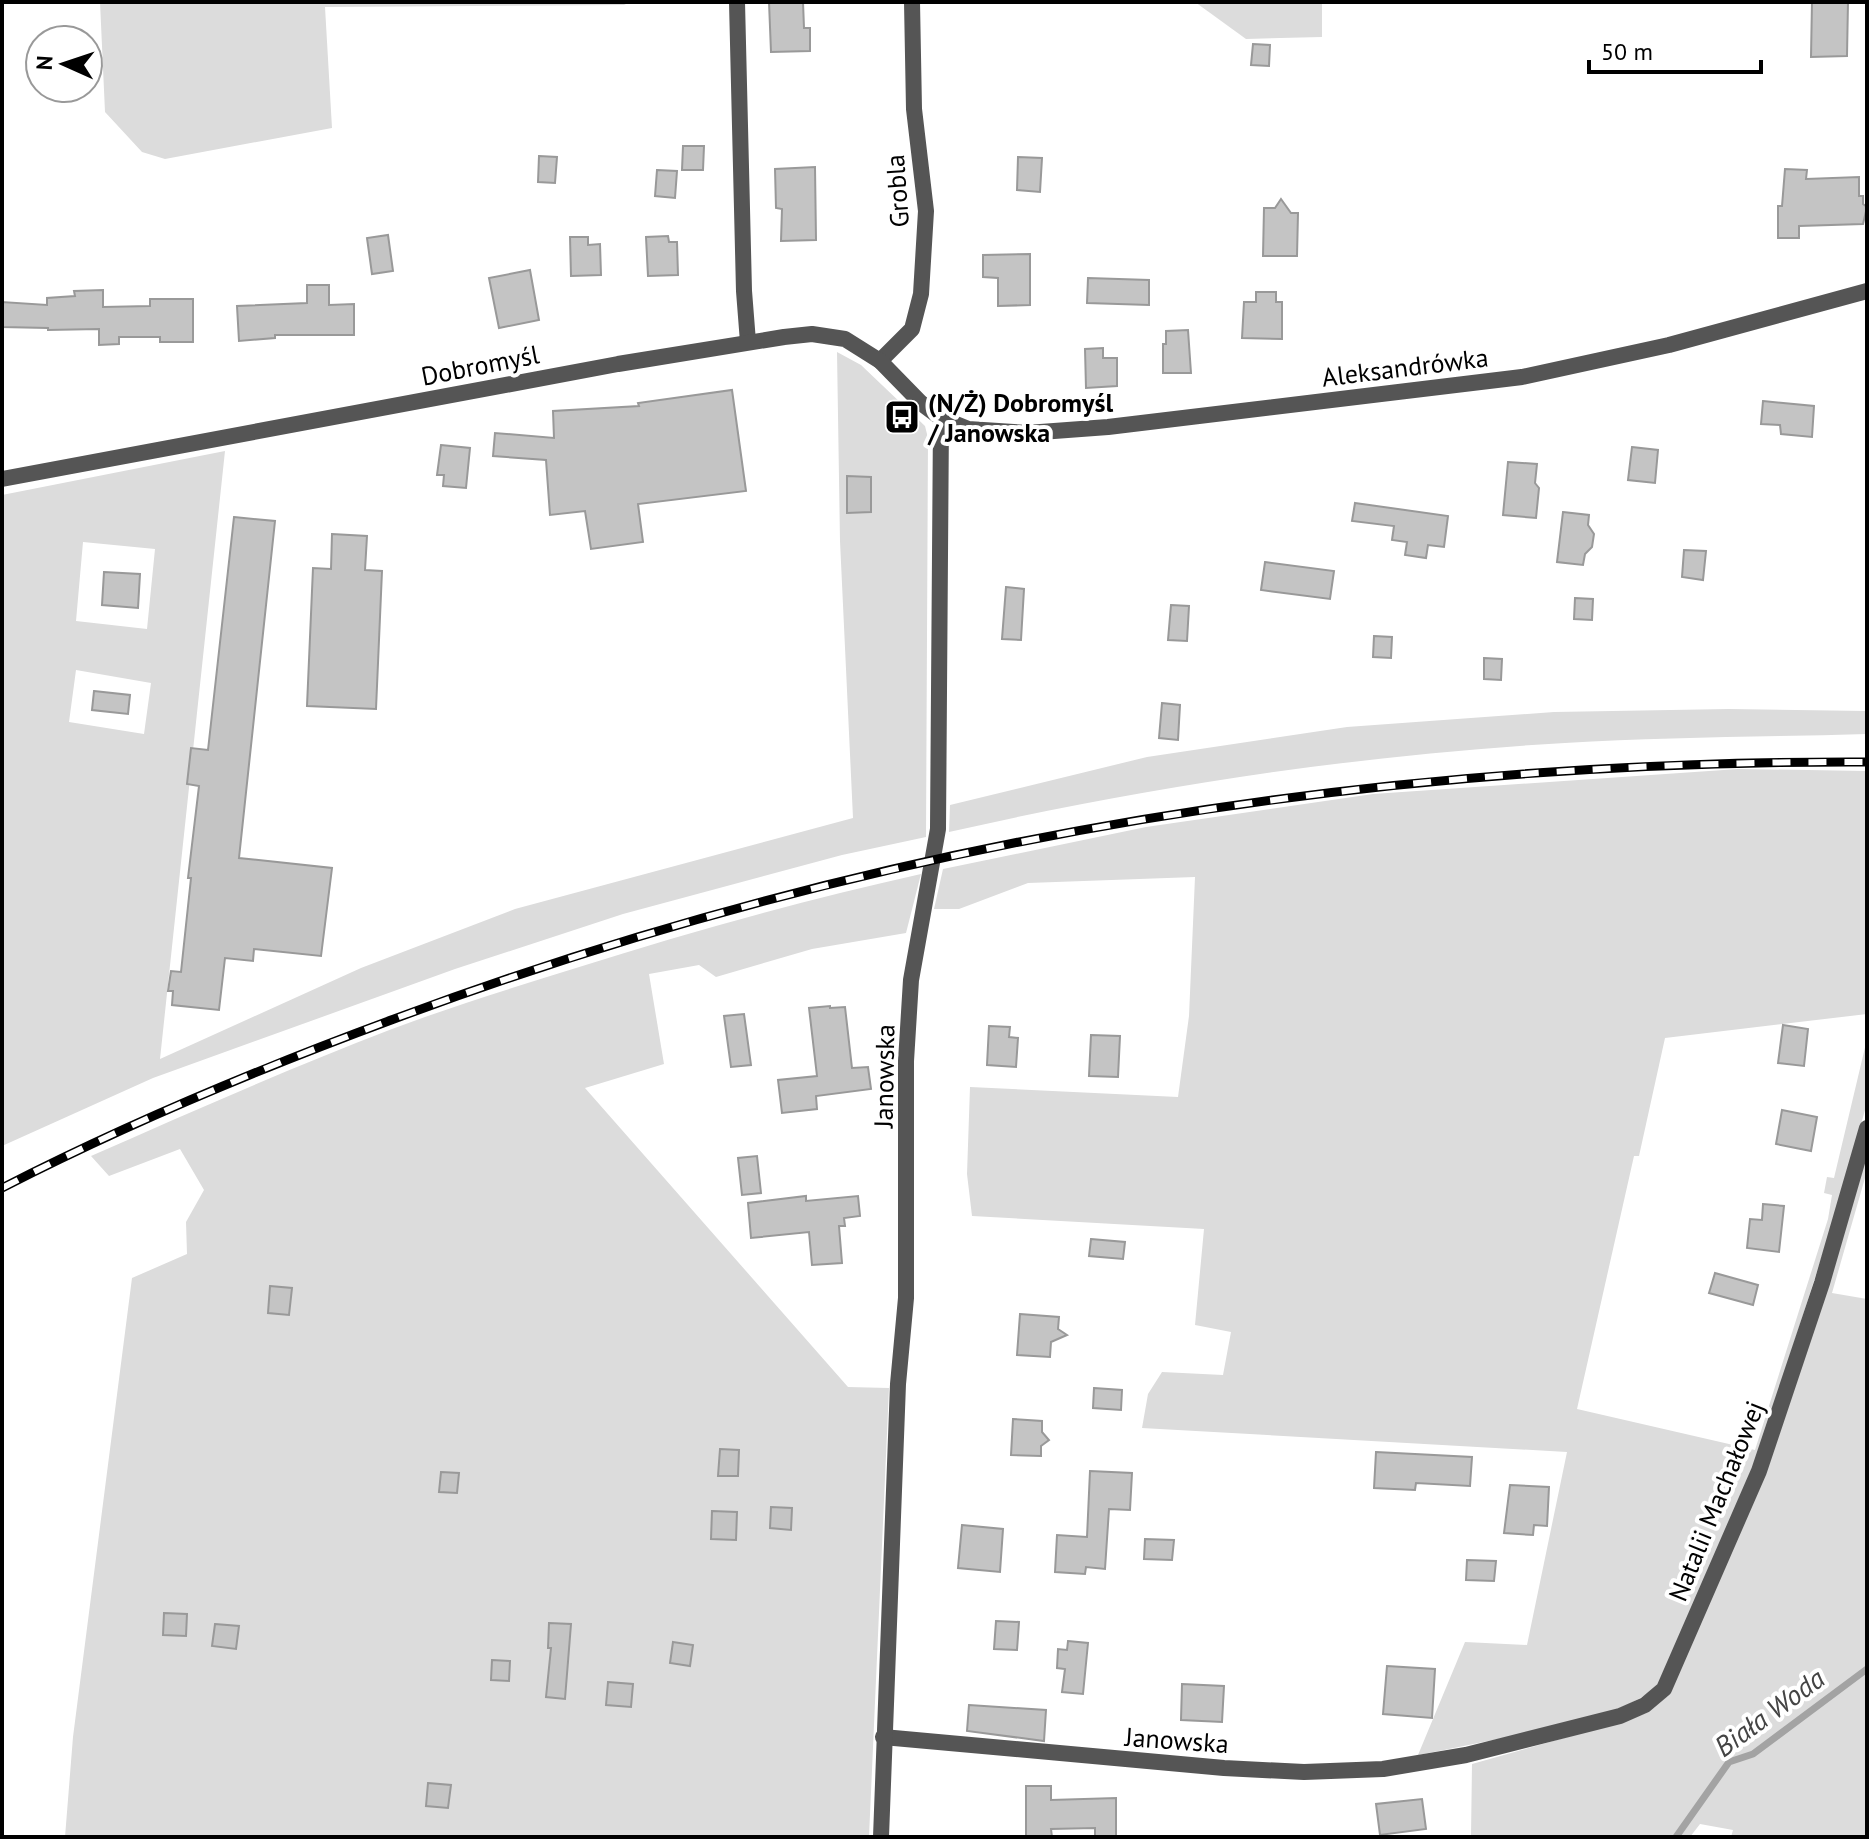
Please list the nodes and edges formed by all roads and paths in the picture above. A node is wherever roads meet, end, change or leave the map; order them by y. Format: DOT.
graph roads {
  1 [pos="737,2"];
  2 [pos="912,2"];
  3 [pos="1867,291"];
  4 [pos="748,342"];
  5 [pos="880,361"];
  6 [pos="941,418"];
  7 [pos="2,479"];
  8 [pos="1867,1128"];
  9 [pos="883,1737"];
  10 [pos="1466,1755"];
  11 [pos="881,1837"];
  1 -- 4 [label="street"];
  2 -- 5 [label="street, Grobla"];
  3 -- 6 [label="street, Aleksandrówka"];
  4 -- 5 [label="street, Dobromyśl"];
  4 -- 7 [label="street, Dobromyśl"];
  5 -- 6 [label="street, Dobromyśl"];
  6 -- 9 [label="street, Janowska"];
  8 -- 10 [label="street, Natalii Machałowej"];
  9 -- 10 [label="street, Janowska"];
  9 -- 11 [label="street, Janowska"];
}
